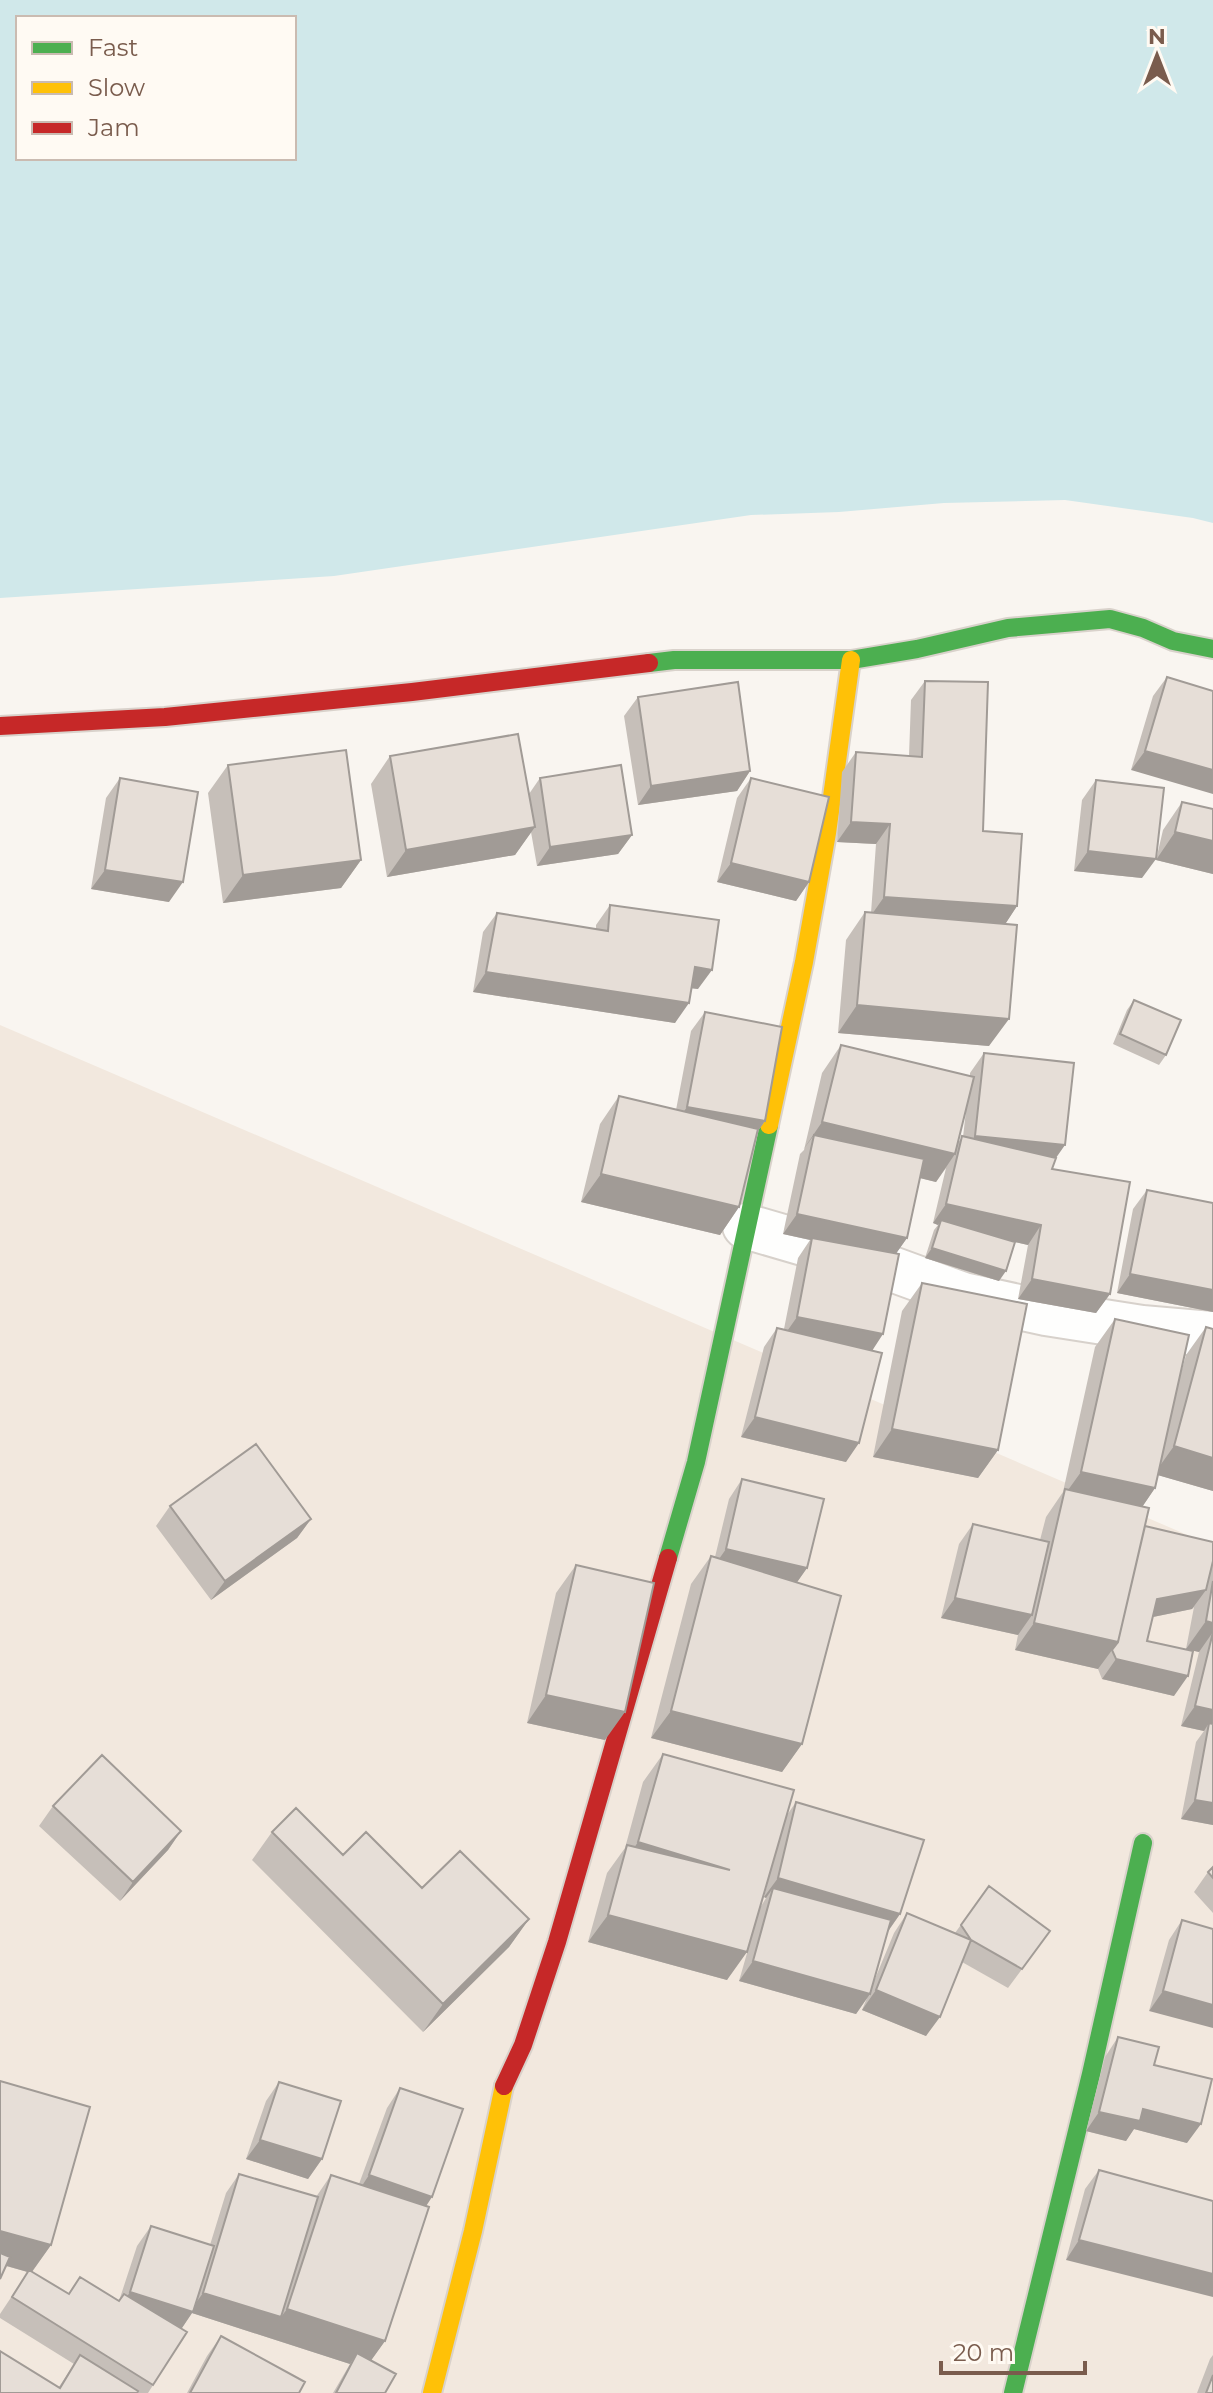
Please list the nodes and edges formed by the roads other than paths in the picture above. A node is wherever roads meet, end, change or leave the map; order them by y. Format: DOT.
graph roads {
  1 [pos="1213,649"];
  2 [pos="851,660"];
  3 [pos="0,726"];
  4 [pos="745,1226"];
  5 [pos="1213,1334"];
  6 [pos="1143,1843"];
  7 [pos="432,2393"];
  8 [pos="1013,2393"];
  1 -- 2 [label="street"];
  2 -- 3 [label="street"];
  2 -- 4 [label="street"];
  4 -- 5 [label="street"];
  4 -- 7 [label="street"];
  6 -- 8 [label="street"];
}
